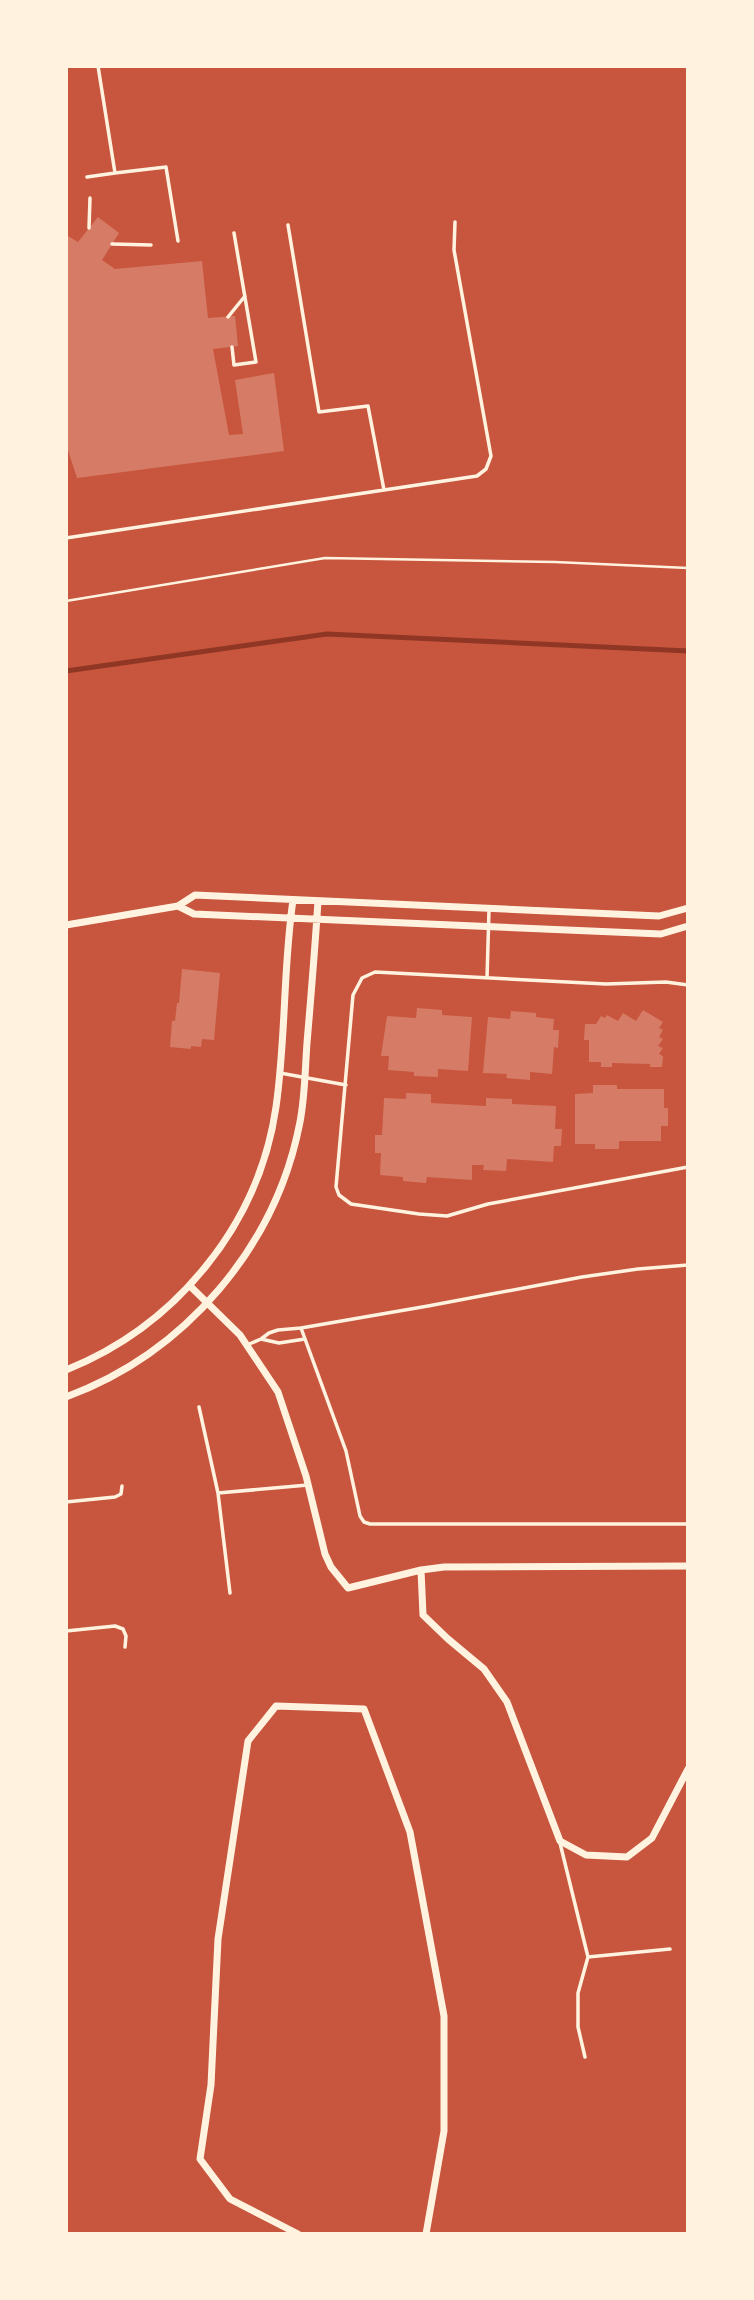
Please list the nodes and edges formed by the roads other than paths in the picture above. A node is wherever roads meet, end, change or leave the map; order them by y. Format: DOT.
graph roads {
  1 [pos="98,66"];
  2 [pos="114,173"];
  3 [pos="87,177"];
  4 [pos="90,198"];
  5 [pos="455,222"];
  6 [pos="288,225"];
  7 [pos="89,228"];
  8 [pos="234,233"];
  9 [pos="178,241"];
  10 [pos="112,244"];
  11 [pos="151,245"];
  12 [pos="245,296"];
  13 [pos="228,317"];
  14 [pos="232,347"];
  15 [pos="384,490"];
  16 [pos="66,538"];
  17 [pos="293,900"];
  18 [pos="318,901"];
  19 [pos="178,906"];
  20 [pos="489,908"];
  21 [pos="688,908"];
  22 [pos="290,919"];
  23 [pos="317,921"];
  24 [pos="66,925"];
  25 [pos="688,926"];
  26 [pos="489,927"];
  27 [pos="487,978"];
  28 [pos="688,985"];
  29 [pos="280,1073"];
  30 [pos="304,1079"];
  31 [pos="346,1085"];
  32 [pos="688,1167"];
  33 [pos="688,1265"];
  34 [pos="190,1286"];
  35 [pos="209,1302"];
  36 [pos="301,1328"];
  37 [pos="261,1339"];
  38 [pos="305,1339"];
  39 [pos="247,1346"];
  40 [pos="66,1370"];
  41 [pos="66,1397"];
  42 [pos="199,1406"];
  43 [pos="308,1485"];
  44 [pos="122,1486"];
  45 [pos="218,1493"];
  46 [pos="66,1502"];
  47 [pos="688,1524"];
  48 [pos="688,1566"];
  49 [pos="421,1570"];
  50 [pos="230,1593"];
  51 [pos="66,1630"];
  52 [pos="125,1647"];
  53 [pos="688,1769"];
  54 [pos="560,1841"];
  55 [pos="670,1949"];
  56 [pos="588,1957"];
  57 [pos="585,2057"];
  58 [pos="298,2234"];
  59 [pos="426,2234"];
  1 -- 2 [label="lane"];
  2 -- 3 [label="lane"];
  2 -- 9 [label="lane"];
  4 -- 7 [label="lane"];
  5 -- 15 [label="lane"];
  6 -- 15 [label="lane"];
  8 -- 12 [label="lane"];
  10 -- 11 [label="lane"];
  12 -- 13 [label="lane"];
  12 -- 14 [label="lane"];
  15 -- 16 [label="lane"];
  17 -- 18 [label="street"];
  17 -- 19 [label="street"];
  17 -- 22 [label="street"];
  18 -- 20 [label="street"];
  18 -- 23 [label="street"];
  19 -- 22 [label="street"];
  19 -- 24 [label="street"];
  20 -- 21 [label="street"];
  20 -- 26 [label="lane"];
  22 -- 23 [label="street"];
  22 -- 29 [label="street"];
  23 -- 26 [label="street"];
  23 -- 30 [label="street"];
  25 -- 26 [label="street"];
  26 -- 27 [label="lane"];
  27 -- 28 [label="lane"];
  27 -- 31 [label="lane"];
  29 -- 30 [label="lane"];
  29 -- 34 [label="street"];
  30 -- 31 [label="lane"];
  30 -- 35 [label="street"];
  31 -- 32 [label="lane"];
  33 -- 36 [label="lane"];
  34 -- 35 [label="street"];
  34 -- 40 [label="street"];
  35 -- 39 [label="street"];
  35 -- 41 [label="street"];
  36 -- 37 [label="lane"];
  36 -- 38 [label="lane"];
  37 -- 38 [label="lane"];
  37 -- 39 [label="lane"];
  38 -- 47 [label="lane"];
  39 -- 43 [label="street"];
  42 -- 45 [label="lane"];
  43 -- 45 [label="lane"];
  43 -- 49 [label="street"];
  44 -- 46 [label="lane"];
  45 -- 50 [label="lane"];
  48 -- 49 [label="street"];
  49 -- 54 [label="street"];
  51 -- 52 [label="lane"];
  53 -- 54 [label="street"];
  54 -- 56 [label="lane"];
  55 -- 56 [label="lane"];
  56 -- 57 [label="lane"];
  58 -- 59 [label="street"];
}
